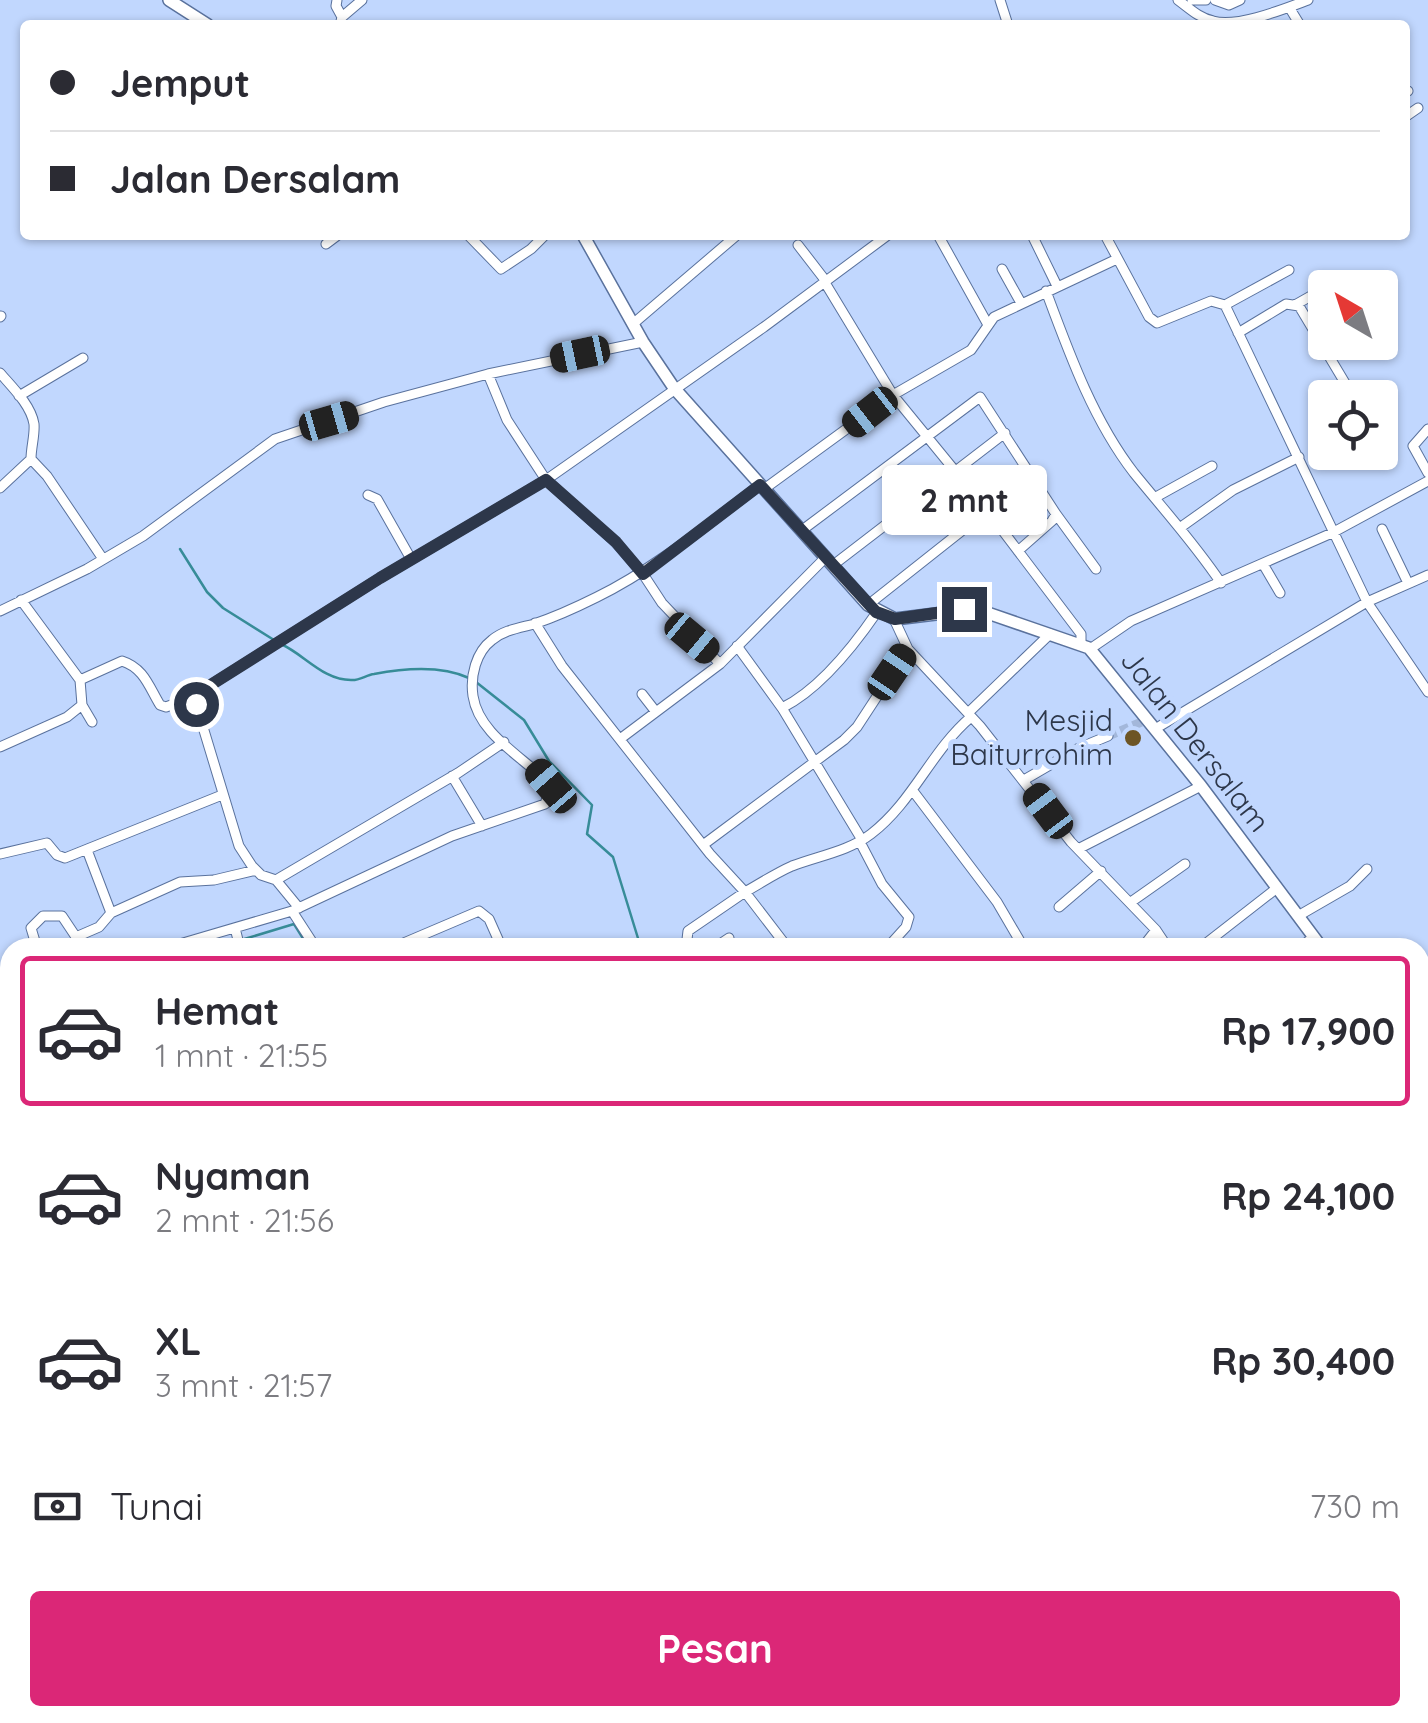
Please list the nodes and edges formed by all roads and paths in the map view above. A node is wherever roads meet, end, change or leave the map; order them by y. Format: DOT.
graph roads {
  1 [pos="169,0"];
  2 [pos="362,0"];
  3 [pos="1178,0"];
  4 [pos="1192,0"];
  5 [pos="1206,0"];
  6 [pos="1216,0"];
  7 [pos="1240,0"];
  8 [pos="1308,0"];
  9 [pos="1289,7"];
  10 [pos="200,20"];
  11 [pos="342,20"];
  12 [pos="1208,20"];
  13 [pos="1242,20"];
  14 [pos="1297,20"];
  15 [pos="1418,108"];
  16 [pos="1410,113"];
  17 [pos="331,240"];
  18 [pos="473,240"];
  19 [pos="539,240"];
  20 [pos="587,240"];
  21 [pos="731,240"];
  22 [pos="881,240"];
  23 [pos="941,240"];
  24 [pos="1034,240"];
  25 [pos="1106,240"];
  26 [pos="326,244"];
  27 [pos="798,245"];
  28 [pos="1116,259"];
  29 [pos="1002,269"];
  30 [pos="1289,270"];
  31 [pos="825,281"];
  32 [pos="1052,288"];
  33 [pos="1308,298"];
  34 [pos="1021,303"];
  35 [pos="1296,305"];
  36 [pos="1225,306"];
  37 [pos="634,323"];
  38 [pos="987,323"];
  39 [pos="1238,333"];
  40 [pos="643,342"];
  41 [pos="83,358"];
  42 [pos="0,373"];
  43 [pos="488,374"];
  44 [pos="1344,380"];
  45 [pos="674,388"];
  46 [pos="893,395"];
  47 [pos="19,396"];
  48 [pos="1428,429"];
  49 [pos="1005,433"];
  50 [pos="926,436"];
  51 [pos="1299,457"];
  52 [pos="31,459"];
  53 [pos="1212,466"];
  54 [pos="956,474"];
  55 [pos="1031,476"];
  56 [pos="1428,477"];
  57 [pos="546,480"];
  58 [pos="762,487"];
  59 [pos="0,488"];
  60 [pos="368,495"];
  61 [pos="1156,497"];
  62 [pos="986,510"];
  63 [pos="1056,514"];
  64 [pos="1181,527"];
  65 [pos="1382,529"];
  66 [pos="801,531"];
  67 [pos="1332,533"];
  68 [pos="1018,551"];
  69 [pos="103,559"];
  70 [pos="411,560"];
  71 [pos="828,562"];
  72 [pos="1262,564"];
  73 [pos="1096,568"];
  74 [pos="643,574"];
  75 [pos="1428,575"];
  76 [pos="1221,583"];
  77 [pos="1408,584"];
  78 [pos="1280,592"];
  79 [pos="22,600"];
  80 [pos="1367,602"];
  81 [pos="872,608"];
  82 [pos="0,611"];
  83 [pos="894,619"];
  84 [pos="535,623"];
  85 [pos="1050,634"];
  86 [pos="737,646"];
  87 [pos="1086,647"];
  88 [pos="908,649"];
  89 [pos="720,664"];
  90 [pos="80,680"];
  91 [pos="1428,692"];
  92 [pos="642,694"];
  93 [pos="190,698"];
  94 [pos="82,705"];
  95 [pos="782,708"];
  96 [pos="656,712"];
  97 [pos="970,714"];
  98 [pos="92,722"];
  99 [pos="1149,723"];
  100 [pos="1108,736"];
  101 [pos="620,739"];
  102 [pos="504,742"];
  103 [pos="0,748"];
  104 [pos="814,764"];
  105 [pos="452,776"];
  106 [pos="1024,780"];
  107 [pos="1201,786"];
  108 [pos="914,790"];
  109 [pos="222,795"];
  110 [pos="482,826"];
  111 [pos="862,841"];
  112 [pos="703,845"];
  113 [pos="1078,849"];
  114 [pos="87,850"];
  115 [pos="0,854"];
  116 [pos="1184,864"];
  117 [pos="1368,869"];
  118 [pos="256,870"];
  119 [pos="1101,871"];
  120 [pos="276,880"];
  121 [pos="1277,888"];
  122 [pos="745,892"];
  123 [pos="1130,902"];
  124 [pos="1059,907"];
  125 [pos="295,909"];
  126 [pos="110,913"];
  127 [pos="1298,916"];
  128 [pos="1156,930"];
  129 [pos="236,931"];
  130 [pos="34,938"];
  131 [pos="76,938"];
  132 [pos="76,938"];
  133 [pos="207,938"];
  134 [pos="238,938"];
  135 [pos="311,938"];
  136 [pos="415,938"];
  137 [pos="496,938"];
  138 [pos="687,938"];
  139 [pos="780,938"];
  140 [pos="895,938"];
  141 [pos="1018,938"];
  142 [pos="1150,938"];
  143 [pos="1161,938"];
  144 [pos="1213,938"];
  145 [pos="1315,938"];
  1 -- 10 [label="main road"];
  2 -- 11 [label="street"];
  3 -- 12 [label="street"];
  4 -- 5 [label="street"];
  6 -- 7 [label="street"];
  8 -- 9 [label="street"];
  9 -- 13 [label="street"];
  9 -- 14 [label="street"];
  15 -- 16 [label="street"];
  17 -- 26 [label="street"];
  18 -- 19 [label="street"];
  20 -- 37 [label="main road, Jalan Dersalam"];
  21 -- 37 [label="street"];
  22 -- 31 [label="street"];
  23 -- 38 [label="street"];
  24 -- 32 [label="street"];
  25 -- 28 [label="street"];
  27 -- 31 [label="street"];
  28 -- 32 [label="street"];
  28 -- 36 [label="street"];
  29 -- 34 [label="street"];
  30 -- 36 [label="street"];
  31 -- 45 [label="street"];
  31 -- 46 [label="street"];
  32 -- 34 [label="street"];
  32 -- 61 [label="street"];
  33 -- 35 [label="street"];
  34 -- 38 [label="street"];
  35 -- 39 [label="street"];
  35 -- 44 [label="street"];
  36 -- 39 [label="street"];
  37 -- 40 [label="main road, Jalan Dersalam"];
  38 -- 46 [label="street"];
  39 -- 51 [label="street"];
  40 -- 43 [label="street"];
  40 -- 45 [label="main road, Jalan Dersalam"];
  41 -- 47 [label="street"];
  42 -- 47 [label="street"];
  43 -- 57 [label="street"];
  43 -- 69 [label="street"];
  45 -- 57 [label="street"];
  45 -- 58 [label="main road, Jalan Dersalam"];
  46 -- 50 [label="street"];
  46 -- 58 [label="street"];
  47 -- 52 [label="street"];
  48 -- 56 [label="street"];
  49 -- 50 [label="street"];
  49 -- 54 [label="street"];
  49 -- 55 [label="street"];
  50 -- 54 [label="street"];
  50 -- 66 [label="street"];
  51 -- 64 [label="street"];
  51 -- 67 [label="street"];
  52 -- 59 [label="street"];
  52 -- 69 [label="street"];
  53 -- 61 [label="street"];
  54 -- 62 [label="street"];
  54 -- 71 [label="street"];
  55 -- 62 [label="street"];
  55 -- 63 [label="street"];
  56 -- 67 [label="street"];
  57 -- 70 [label="street"];
  57 -- 74 [label="street"];
  58 -- 66 [label="main road, Jalan Dersalam"];
  58 -- 74 [label="street"];
  60 -- 70 [label="street"];
  61 -- 64 [label="street"];
  62 -- 68 [label="street"];
  62 -- 81 [label="street"];
  63 -- 68 [label="street"];
  63 -- 73 [label="street"];
  64 -- 76 [label="street"];
  65 -- 77 [label="street"];
  66 -- 71 [label="main road, Jalan Dersalam"];
  67 -- 72 [label="street"];
  67 -- 80 [label="street"];
  68 -- 87 [label="street"];
  69 -- 79 [label="street"];
  70 -- 93 [label="street"];
  71 -- 81 [label="main road, Jalan Dersalam"];
  71 -- 86 [label="street"];
  72 -- 76 [label="street"];
  72 -- 78 [label="street"];
  74 -- 84 [label="street"];
  74 -- 89 [label="street"];
  75 -- 77 [label="street"];
  76 -- 87 [label="street"];
  77 -- 80 [label="street"];
  79 -- 82 [label="street"];
  79 -- 90 [label="street"];
  80 -- 91 [label="street"];
  80 -- 99 [label="street"];
  81 -- 83 [label="main road, Jalan Dersalam"];
  81 -- 95 [label="street"];
  83 -- 85 [label="main road, Jalan Dersalam"];
  83 -- 88 [label="street"];
  84 -- 101 [label="street"];
  84 -- 102 [label="street"];
  85 -- 87 [label="main road, Jalan Dersalam"];
  85 -- 97 [label="street"];
  86 -- 89 [label="street"];
  86 -- 95 [label="street"];
  87 -- 99 [label="main road, Jalan Dersalam"];
  88 -- 97 [label="street"];
  88 -- 104 [label="street"];
  89 -- 96 [label="street"];
  90 -- 93 [label="street"];
  90 -- 94 [label="street"];
  92 -- 96 [label="street"];
  93 -- 109 [label="street"];
  94 -- 98 [label="street"];
  94 -- 103 [label="street"];
  95 -- 104 [label="street"];
  96 -- 101 [label="street"];
  97 -- 106 [label="street"];
  97 -- 108 [label="street"];
  99 -- 107 [label="main road, Jalan Dersalam"];
  100 -- 106 [label="street"];
  101 -- 112 [label="street"];
  102 -- 105 [label="street"];
  102 -- 110 [label="street"];
  104 -- 111 [label="street"];
  104 -- 112 [label="street"];
  105 -- 110 [label="street"];
  105 -- 120 [label="street"];
  106 -- 113 [label="street"];
  107 -- 113 [label="street"];
  107 -- 121 [label="main road, Jalan Dersalam"];
  108 -- 111 [label="street"];
  108 -- 141 [label="street"];
  109 -- 114 [label="street"];
  109 -- 118 [label="street"];
  110 -- 125 [label="street"];
  111 -- 122 [label="street"];
  111 -- 140 [label="street"];
  112 -- 122 [label="street"];
  113 -- 119 [label="street"];
  114 -- 115 [label="street"];
  114 -- 126 [label="street"];
  116 -- 123 [label="street"];
  117 -- 127 [label="street"];
  118 -- 120 [label="street"];
  118 -- 126 [label="street"];
  119 -- 123 [label="street"];
  119 -- 124 [label="street"];
  120 -- 125 [label="street"];
  121 -- 127 [label="main road, Jalan Dersalam"];
  121 -- 144 [label="street"];
  122 -- 138 [label="street"];
  122 -- 139 [label="street"];
  123 -- 128 [label="street"];
  125 -- 129 [label="street"];
  125 -- 135 [label="street"];
  126 -- 132 [label="street"];
  127 -- 145 [label="main road, Jalan Dersalam"];
  128 -- 142 [label="street"];
  128 -- 143 [label="street"];
  129 -- 133 [label="street"];
  129 -- 134 [label="street"];
  130 -- 131 [label="street"];
  136 -- 137 [label="street"];
}
